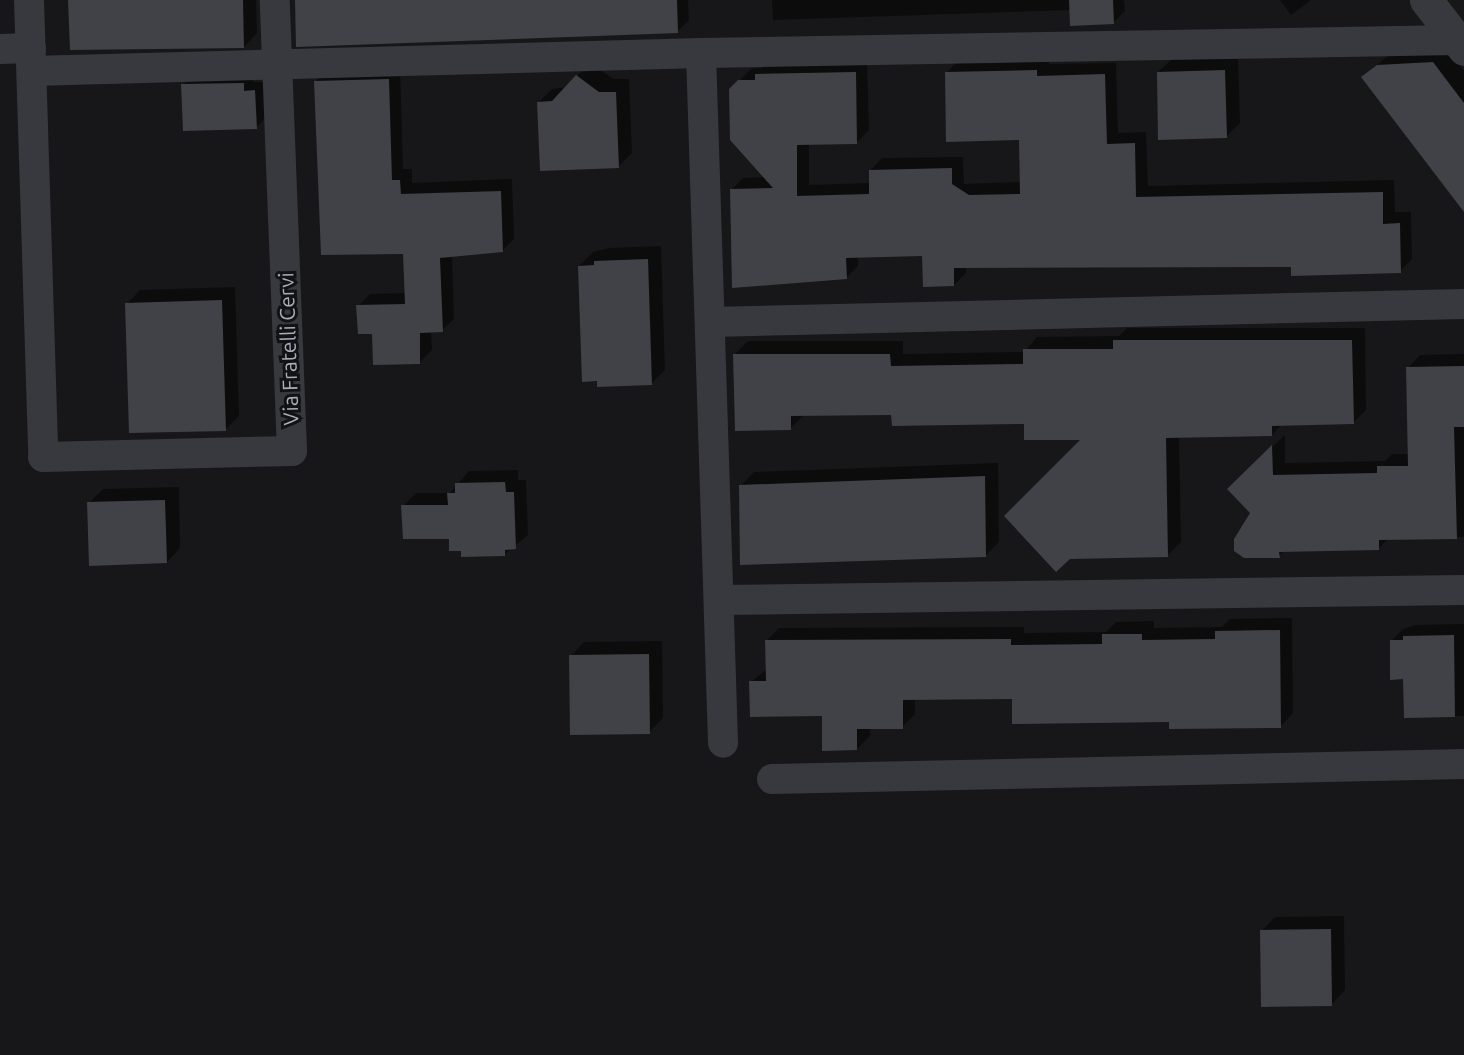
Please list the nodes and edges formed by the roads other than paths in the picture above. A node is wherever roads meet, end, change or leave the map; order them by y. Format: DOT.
graph roads {
  1 [pos="29,0"];
  2 [pos="275,0"];
  3 [pos="1426,0"];
  4 [pos="1461,45"];
  5 [pos="0,49"];
  6 [pos="701,53"];
  7 [pos="31,59"];
  8 [pos="277,64"];
  9 [pos="1464,304"];
  10 [pos="710,322"];
  11 [pos="1464,590"];
  12 [pos="719,600"];
  13 [pos="723,743"];
  14 [pos="1464,764"];
  15 [pos="772,779"];
  1 -- 7 [label="street"];
  2 -- 8 [label="street, Via Fratelli Cervi"];
  3 -- 4 [label="street"];
  4 -- 6 [label="street"];
  5 -- 7 [label="street"];
  6 -- 8 [label="street"];
  6 -- 10 [label="street"];
  7 -- 8 [label="street"];
  7 -- 8 [label="street, Via Fratelli Cervi"];
  9 -- 10 [label="street"];
  10 -- 12 [label="street"];
  11 -- 12 [label="street"];
  12 -- 13 [label="street"];
  14 -- 15 [label="street"];
}
